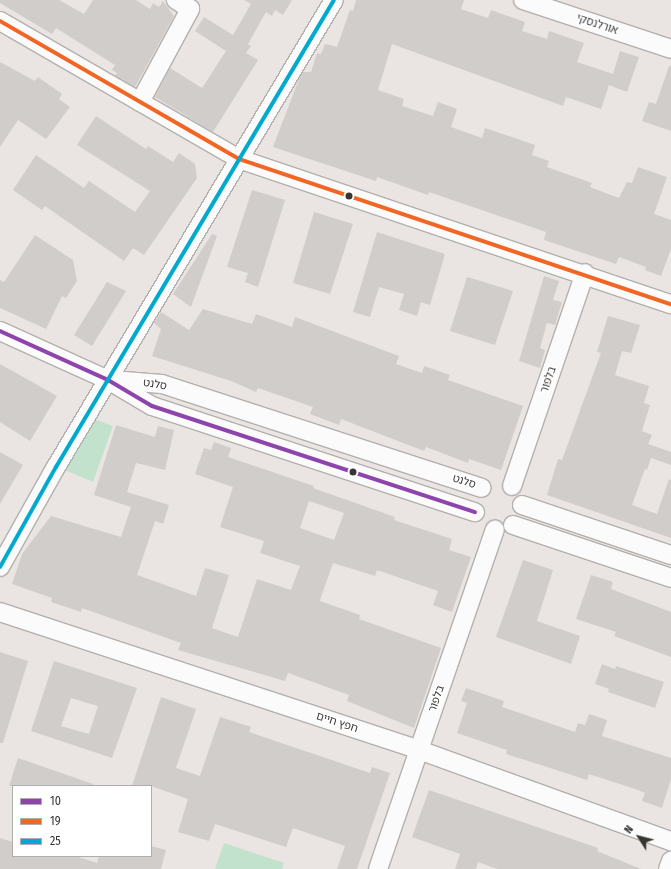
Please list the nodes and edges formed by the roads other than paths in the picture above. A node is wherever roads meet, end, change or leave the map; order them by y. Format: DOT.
graph roads {
  1 [pos="176,0"];
  2 [pos="334,0"];
  3 [pos="523,0"];
  4 [pos="542,3"];
  5 [pos="0,21"];
  6 [pos="671,49"];
  7 [pos="140,102"];
  8 [pos="239,159"];
  9 [pos="585,273"];
  10 [pos="671,304"];
  11 [pos="0,331"];
  12 [pos="108,380"];
  13 [pos="512,486"];
  14 [pos="482,488"];
  15 [pos="522,505"];
  16 [pos="475,512"];
  17 [pos="513,525"];
  18 [pos="495,530"];
  19 [pos="671,556"];
  20 [pos="0,567"];
  21 [pos="671,578"];
  22 [pos="0,612"];
  23 [pos="419,750"];
  24 [pos="671,841"];
  25 [pos="671,861"];
  26 [pos="378,869"];
  27 [pos="668,869"];
  1 -- 7 [label="street"];
  2 -- 8 [label="street"];
  3 -- 4 [label="street, אורלנסקי"];
  4 -- 6 [label="street, אורלנסקי"];
  5 -- 7 [label="street"];
  7 -- 8 [label="street"];
  8 -- 9 [label="street"];
  8 -- 12 [label="street"];
  9 -- 10 [label="street"];
  9 -- 13 [label="street, בלפור"];
  11 -- 12 [label="street"];
  12 -- 14 [label="street, סלנט"];
  12 -- 16 [label="street, סלנט"];
  12 -- 20 [label="street"];
  13 -- 14 [label="street"];
  13 -- 15 [label="street"];
  14 -- 16 [label="street"];
  15 -- 17 [label="street"];
  15 -- 19 [label="street"];
  16 -- 18 [label="street"];
  17 -- 18 [label="street"];
  17 -- 21 [label="street"];
  18 -- 23 [label="street, בלפור"];
  22 -- 23 [label="street, חפץ חיים"];
  23 -- 24 [label="street, חפץ חיים"];
  23 -- 26 [label="street, בלפור"];
  25 -- 27 [label="street"];
}
